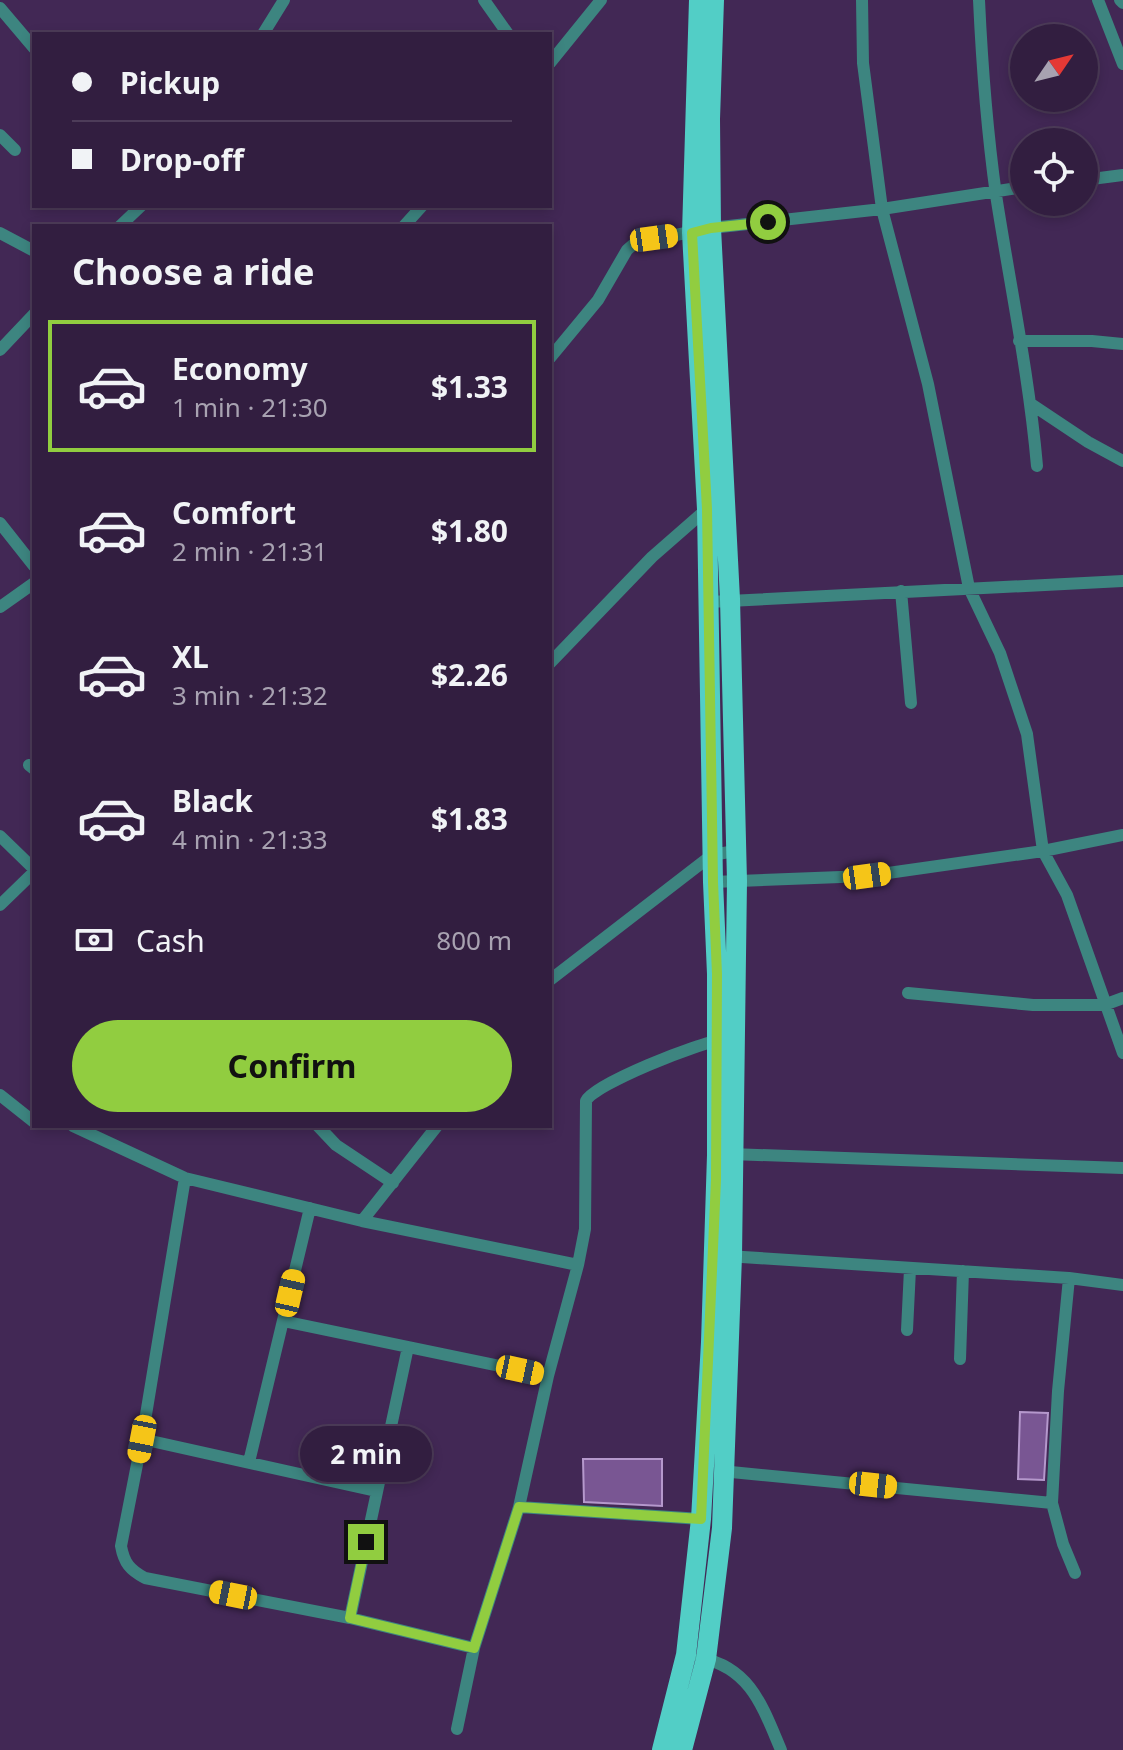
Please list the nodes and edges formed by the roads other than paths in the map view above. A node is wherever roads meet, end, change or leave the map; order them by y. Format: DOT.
graph roads {
  1 [pos="284,0"];
  2 [pos="484,0"];
  3 [pos="601,0"];
  4 [pos="699,0"];
  5 [pos="714,0"];
  6 [pos="862,0"];
  7 [pos="979,0"];
  8 [pos="1098,0"];
  9 [pos="2,14"];
  10 [pos="264,32"];
  11 [pos="507,32"];
  12 [pos="32,46"];
  13 [pos="552,61"];
  14 [pos="1123,64"];
  15 [pos="0,135"];
  16 [pos="15,150"];
  17 [pos="1123,175"];
  18 [pos="1098,178"];
  19 [pos="1010,188"];
  20 [pos="996,190"];
  21 [pos="139,208"];
  22 [pos="420,208"];
  23 [pos="882,209"];
  24 [pos="122,224"];
  25 [pos="406,224"];
  26 [pos="702,231"];
  27 [pos="0,233"];
  28 [pos="32,250"];
  29 [pos="32,316"];
  30 [pos="1019,341"];
  31 [pos="1123,344"];
  32 [pos="0,350"];
  33 [pos="552,356"];
  34 [pos="1031,404"];
  35 [pos="1123,461"];
  36 [pos="1037,466"];
  37 [pos="725,497"];
  38 [pos="707,509"];
  39 [pos="0,523"];
  40 [pos="32,563"];
  41 [pos="1123,581"];
  42 [pos="32,584"];
  43 [pos="969,588"];
  44 [pos="901,591"];
  45 [pos="730,599"];
  46 [pos="709,602"];
  47 [pos="0,607"];
  48 [pos="552,661"];
  49 [pos="911,703"];
  50 [pos="1123,835"];
  51 [pos="0,836"];
  52 [pos="735,851"];
  53 [pos="1043,851"];
  54 [pos="712,855"];
  55 [pos="32,869"];
  56 [pos="32,873"];
  57 [pos="737,881"];
  58 [pos="713,882"];
  59 [pos="0,905"];
  60 [pos="552,976"];
  61 [pos="727,976"];
  62 [pos="908,993"];
  63 [pos="1123,998"];
  64 [pos="1104,1005"];
  65 [pos="726,1040"];
  66 [pos="1123,1053"];
  67 [pos="0,1095"];
  68 [pos="32,1120"];
  69 [pos="77,1128"];
  70 [pos="320,1128"];
  71 [pos="435,1128"];
  72 [pos="725,1154"];
  73 [pos="1123,1168"];
  74 [pos="185,1178"];
  75 [pos="393,1183"];
  76 [pos="310,1208"];
  77 [pos="362,1221"];
  78 [pos="723,1256"];
  79 [pos="578,1265"];
  80 [pos="910,1269"];
  81 [pos="963,1271"];
  82 [pos="1069,1278"];
  83 [pos="1123,1285"];
  84 [pos="283,1321"];
  85 [pos="907,1330"];
  86 [pos="408,1347"];
  87 [pos="960,1359"];
  88 [pos="548,1376"];
  89 [pos="142,1439"];
  90 [pos="249,1462"];
  91 [pos="714,1470"];
  92 [pos="376,1491"];
  93 [pos="1052,1503"];
  94 [pos="519,1507"];
  95 [pos="701,1519"];
  96 [pos="1075,1573"];
  97 [pos="350,1618"];
  98 [pos="474,1648"];
  99 [pos="696,1657"];
  100 [pos="457,1729"];
  101 [pos="662,1750"];
  102 [pos="682,1750"];
  103 [pos="781,1750"];
  1 -- 10 [label="street"];
  2 -- 11 [label="street"];
  3 -- 13 [label="street"];
  4 -- 26 [label="main road"];
  5 -- 26 [label="main road"];
  6 -- 23 [label="street"];
  7 -- 20 [label="street"];
  8 -- 14 [label="street"];
  9 -- 12 [label="street"];
  15 -- 16 [label="street"];
  17 -- 18 [label="street"];
  19 -- 20 [label="street"];
  20 -- 23 [label="street"];
  20 -- 30 [label="street"];
  21 -- 24 [label="street"];
  22 -- 25 [label="street"];
  23 -- 26 [label="street"];
  23 -- 43 [label="street"];
  26 -- 33 [label="street"];
  26 -- 37 [label="main road"];
  26 -- 38 [label="main road"];
  27 -- 28 [label="street"];
  29 -- 32 [label="street"];
  30 -- 31 [label="street"];
  30 -- 34 [label="street"];
  34 -- 35 [label="street"];
  34 -- 36 [label="street"];
  37 -- 38 [label="street"];
  37 -- 45 [label="main road"];
  38 -- 46 [label="main road"];
  38 -- 48 [label="street"];
  39 -- 40 [label="street"];
  41 -- 43 [label="street"];
  42 -- 47 [label="street"];
  43 -- 44 [label="street"];
  43 -- 53 [label="street"];
  44 -- 45 [label="street"];
  44 -- 49 [label="street"];
  45 -- 46 [label="street"];
  45 -- 52 [label="main road"];
  46 -- 54 [label="main road"];
  50 -- 53 [label="street"];
  51 -- 55 [label="street"];
  52 -- 54 [label="street"];
  52 -- 57 [label="main road"];
  53 -- 57 [label="street"];
  53 -- 64 [label="street"];
  54 -- 58 [label="main road"];
  54 -- 60 [label="street"];
  56 -- 59 [label="street"];
  57 -- 58 [label="street"];
  57 -- 61 [label="main road"];
  58 -- 61 [label="main road"];
  61 -- 65 [label="main road"];
  62 -- 64 [label="street"];
  63 -- 64 [label="street"];
  64 -- 66 [label="street"];
  65 -- 72 [label="main road"];
  65 -- 79 [label="street"];
  67 -- 68 [label="street"];
  69 -- 74 [label="street"];
  70 -- 75 [label="street"];
  71 -- 75 [label="street"];
  72 -- 73 [label="street"];
  72 -- 78 [label="main road"];
  74 -- 76 [label="street"];
  74 -- 89 [label="street"];
  75 -- 77 [label="street"];
  76 -- 77 [label="street"];
  76 -- 84 [label="street"];
  77 -- 79 [label="street"];
  78 -- 80 [label="street"];
  78 -- 91 [label="main road"];
  79 -- 88 [label="street"];
  80 -- 81 [label="street"];
  80 -- 85 [label="street"];
  81 -- 82 [label="street"];
  81 -- 87 [label="street"];
  82 -- 83 [label="street"];
  82 -- 93 [label="street"];
  84 -- 86 [label="street"];
  84 -- 90 [label="street"];
  86 -- 88 [label="street"];
  86 -- 92 [label="street"];
  88 -- 94 [label="street"];
  89 -- 90 [label="street"];
  89 -- 97 [label="street"];
  90 -- 92 [label="street"];
  91 -- 93 [label="street"];
  91 -- 95 [label="main road"];
  91 -- 99 [label="main road"];
  92 -- 97 [label="street"];
  93 -- 96 [label="street"];
  94 -- 95 [label="street"];
  94 -- 98 [label="street"];
  95 -- 99 [label="main road"];
  97 -- 98 [label="street"];
  98 -- 100 [label="street"];
  99 -- 101 [label="main road"];
  99 -- 102 [label="main road"];
  99 -- 103 [label="street"];
}
